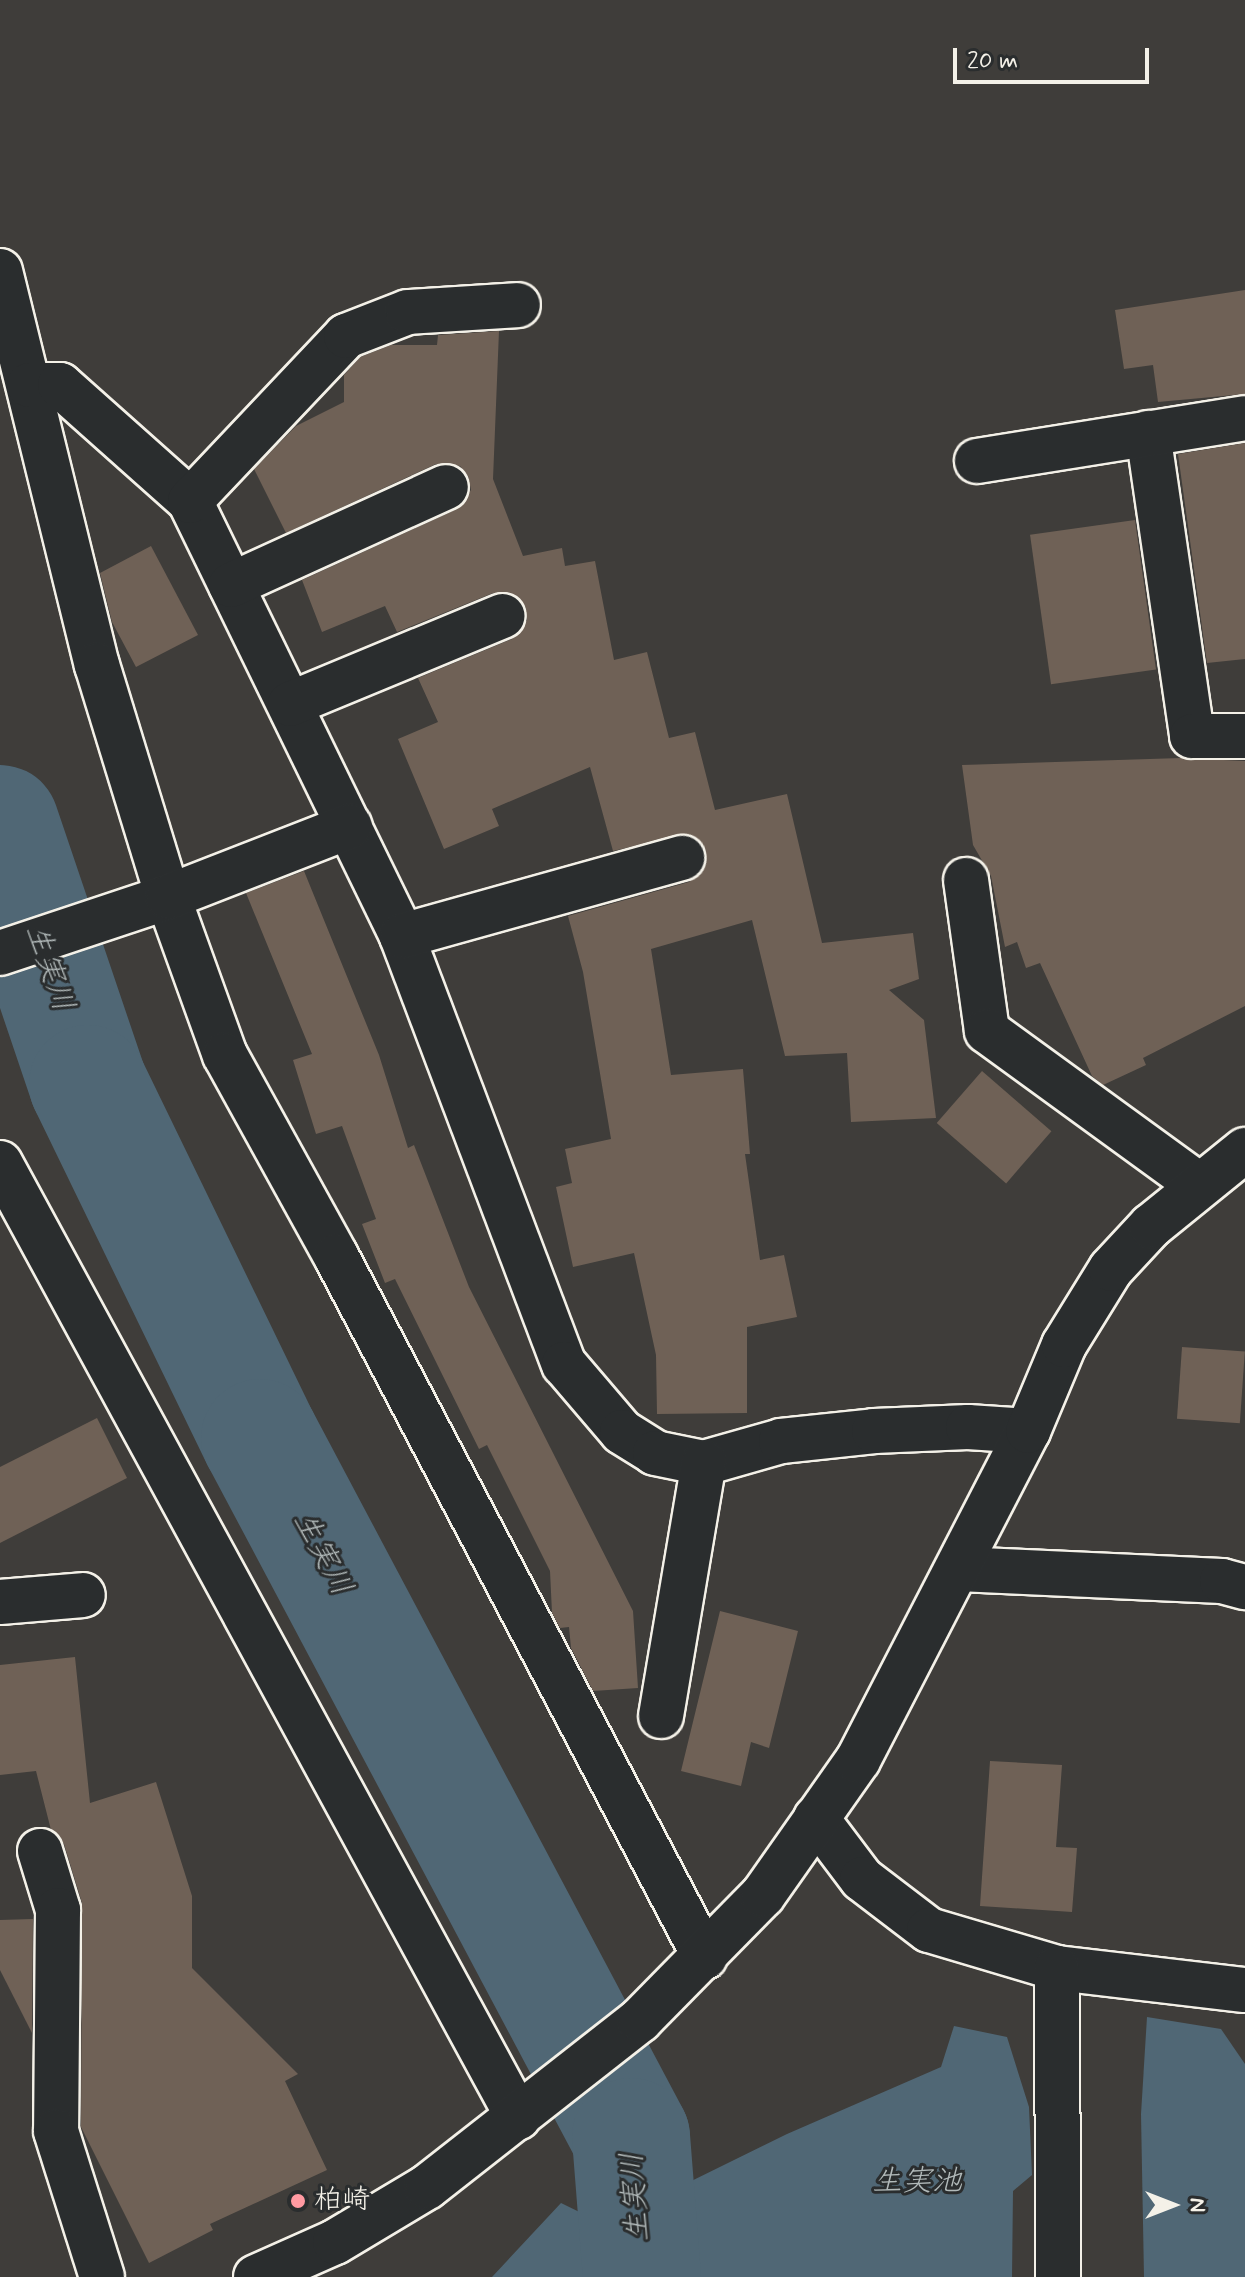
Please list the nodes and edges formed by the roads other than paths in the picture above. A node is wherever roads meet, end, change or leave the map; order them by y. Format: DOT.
graph roads {
  1 [pos="0,271"];
  2 [pos="518,305"];
  3 [pos="29,385"];
  4 [pos="1245,418"];
  5 [pos="1148,433"];
  6 [pos="977,461"];
  7 [pos="446,487"];
  8 [pos="190,501"];
  9 [pos="231,585"];
  10 [pos="502,616"];
  11 [pos="290,704"];
  12 [pos="1245,736"];
  13 [pos="350,826"];
  14 [pos="682,858"];
  15 [pos="966,880"];
  16 [pos="168,897"];
  17 [pos="402,936"];
  18 [pos="0,953"];
  19 [pos="1245,1150"];
  20 [pos="0,1163"];
  21 [pos="1199,1185"];
  22 [pos="1028,1431"];
  23 [pos="704,1463"];
  24 [pos="959,1569"];
  25 [pos="1245,1587"];
  26 [pos="83,1595"];
  27 [pos="0,1602"];
  28 [pos="661,1716"];
  29 [pos="816,1818"];
  30 [pos="40,1851"];
  31 [pos="705,1957"];
  32 [pos="1057,1968"];
  33 [pos="1245,1990"];
  34 [pos="518,2117"];
  35 [pos="102,2277"];
  36 [pos="256,2277"];
  37 [pos="1058,2277"];
  1 -- 3 [label="street"];
  2 -- 8 [label="street"];
  3 -- 8 [label="street"];
  3 -- 16 [label="street"];
  4 -- 5 [label="street"];
  5 -- 6 [label="street"];
  5 -- 12 [label="street"];
  7 -- 9 [label="street"];
  8 -- 9 [label="street"];
  9 -- 11 [label="street"];
  10 -- 11 [label="street"];
  11 -- 13 [label="street"];
  13 -- 16 [label="street"];
  13 -- 17 [label="street"];
  14 -- 17 [label="street"];
  15 -- 21 [label="street"];
  16 -- 18 [label="street"];
  16 -- 31 [label="street"];
  17 -- 23 [label="street"];
  19 -- 21 [label="street"];
  20 -- 34 [label="street"];
  21 -- 22 [label="street"];
  22 -- 23 [label="street"];
  22 -- 24 [label="street"];
  23 -- 28 [label="street"];
  24 -- 25 [label="street"];
  24 -- 29 [label="street"];
  26 -- 27 [label="street"];
  29 -- 31 [label="street"];
  29 -- 32 [label="street"];
  30 -- 35 [label="street"];
  31 -- 34 [label="street"];
  32 -- 33 [label="street"];
  32 -- 37 [label="street"];
  34 -- 36 [label="street"];
}
